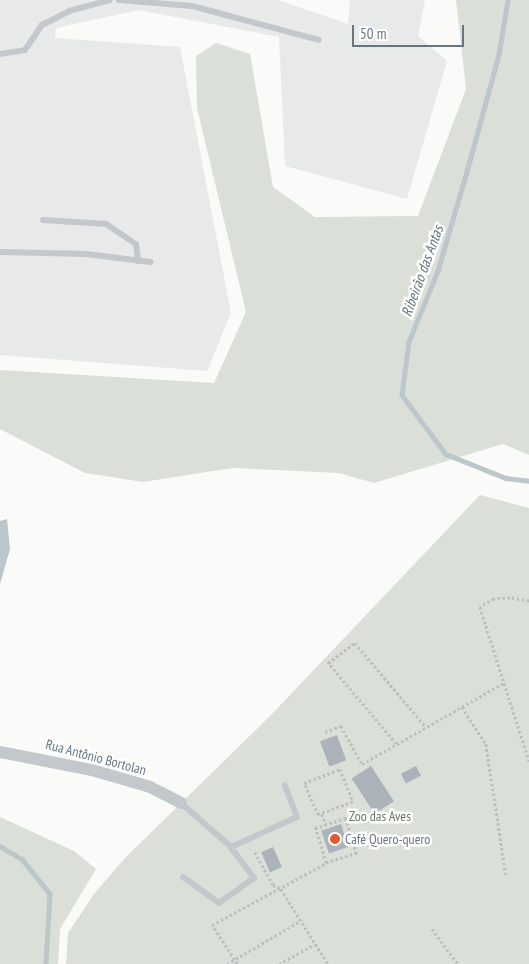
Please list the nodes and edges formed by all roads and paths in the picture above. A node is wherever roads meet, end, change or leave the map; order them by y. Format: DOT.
graph roads {
  1 [pos="110,0"];
  2 [pos="119,0"];
  3 [pos="319,40"];
  4 [pos="0,54"];
  5 [pos="43,220"];
  6 [pos="0,252"];
  7 [pos="138,261"];
  8 [pos="151,262"];
  9 [pos="529,601"];
  10 [pos="506,682"];
  11 [pos="461,707"];
  12 [pos="426,727"];
  13 [pos="325,732"];
  14 [pos="396,744"];
  15 [pos="0,752"];
  16 [pos="529,761"];
  17 [pos="285,785"];
  18 [pos="181,803"];
  19 [pos="322,814"];
  20 [pos="326,825"];
  21 [pos="231,846"];
  22 [pos="255,852"];
  23 [pos="326,863"];
  24 [pos="506,874"];
  25 [pos="184,877"];
  26 [pos="281,889"];
  27 [pos="300,921"];
  28 [pos="432,929"];
  29 [pos="315,944"];
  30 [pos="234,959"];
  31 [pos="227,964"];
  32 [pos="236,964"];
  33 [pos="279,964"];
  34 [pos="328,964"];
  35 [pos="458,964"];
  1 -- 4 [label="lane"];
  2 -- 3 [label="lane"];
  5 -- 7 [label="lane"];
  6 -- 7 [label="lane"];
  7 -- 8 [label="lane"];
  9 -- 10 [label="path"];
  10 -- 11 [label="path"];
  10 -- 16 [label="path"];
  11 -- 12 [label="path"];
  11 -- 24 [label="path"];
  12 -- 14 [label="path"];
  12 -- 14 [label="path"];
  13 -- 14 [label="path"];
  15 -- 18 [label="street, Rua Antônio Bortolan"];
  17 -- 21 [label="lane"];
  18 -- 21 [label="lane"];
  19 -- 19 [label="path"];
  19 -- 20 [label="path"];
  20 -- 23 [label="path"];
  20 -- 23 [label="path"];
  21 -- 25 [label="lane"];
  22 -- 26 [label="path"];
  23 -- 26 [label="path"];
  26 -- 27 [label="path"];
  26 -- 30 [label="path"];
  27 -- 29 [label="path"];
  27 -- 30 [label="path"];
  28 -- 35 [label="path"];
  29 -- 33 [label="path"];
  29 -- 34 [label="path"];
  30 -- 31 [label="path"];
  30 -- 32 [label="path"];
}
